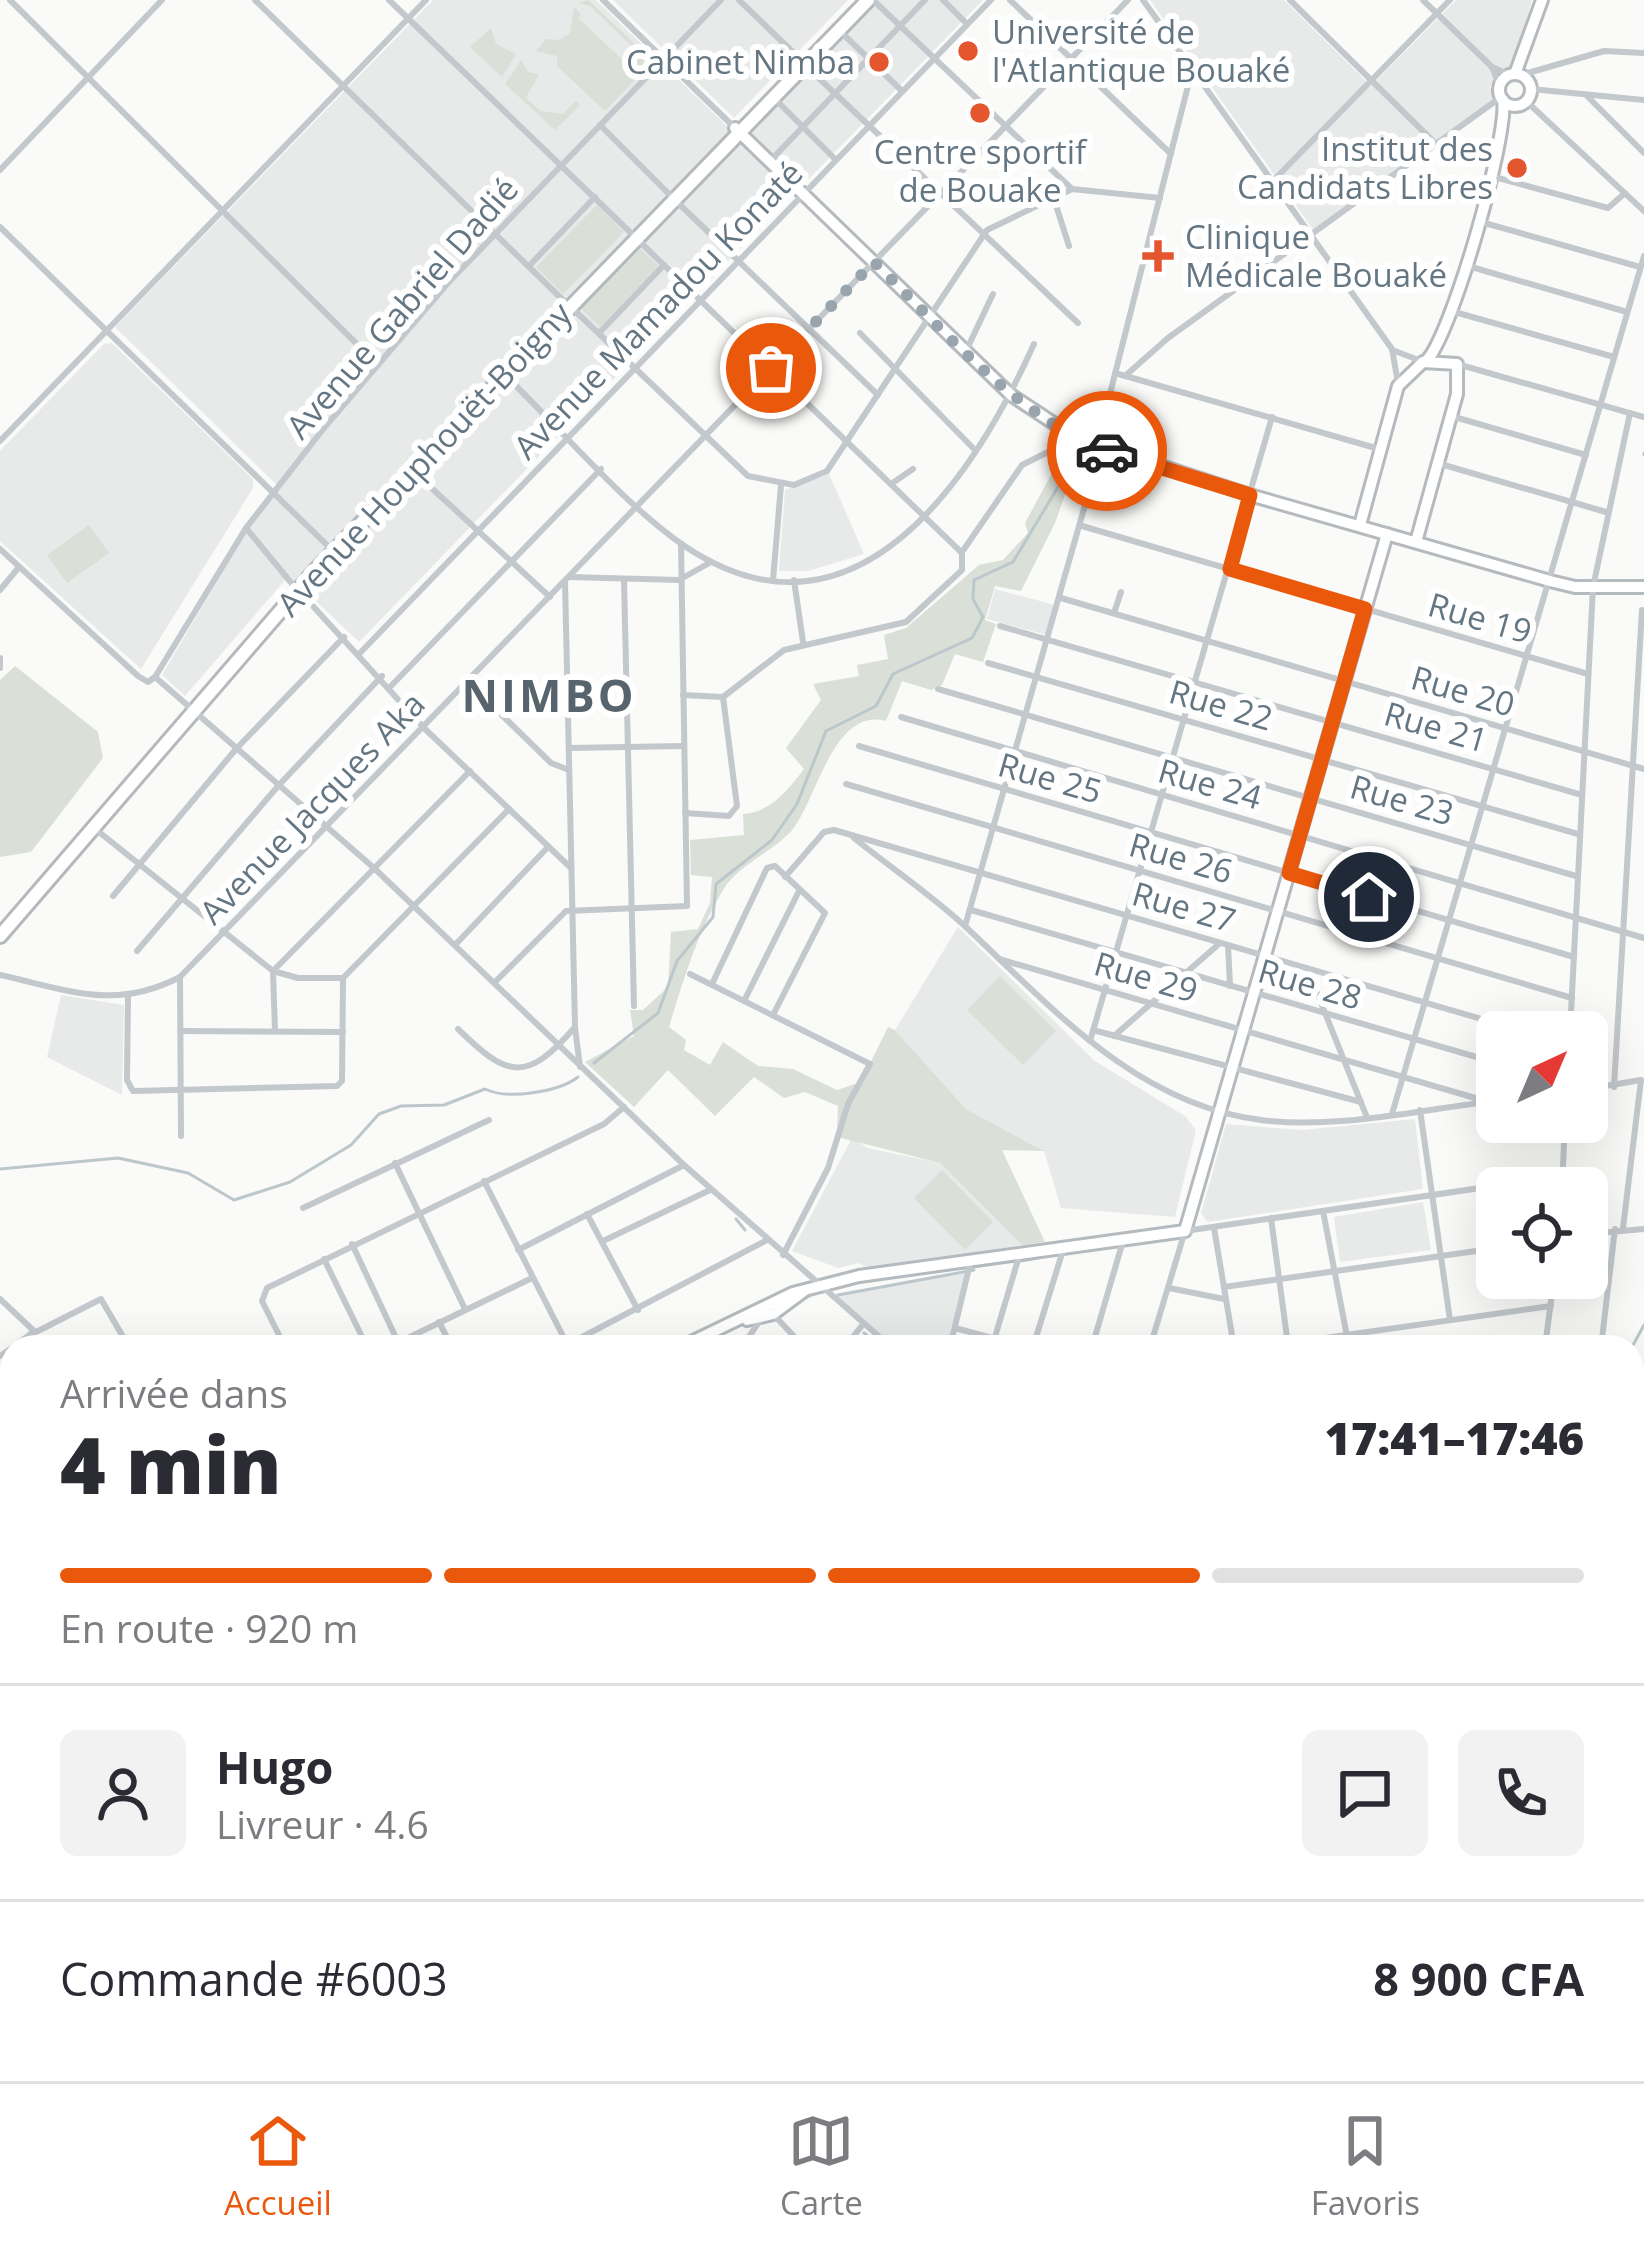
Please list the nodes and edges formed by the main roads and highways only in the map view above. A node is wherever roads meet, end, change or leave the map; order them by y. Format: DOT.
graph roads {
  1 [pos="857,0"];
  2 [pos="871,0"];
  3 [pos="1542,0"];
  4 [pos="802,62"];
  5 [pos="1523,85"];
  6 [pos="1502,95"];
  7 [pos="1505,123"];
  8 [pos="737,129"];
  9 [pos="567,303"];
  10 [pos="1443,334"];
  11 [pos="1424,361"];
  12 [pos="1457,364"];
  13 [pos="1360,526"];
  14 [pos="1387,534"];
  15 [pos="1416,542"];
  16 [pos="295,587"];
  17 [pos="1644,587"];
  18 [pos="190,708"];
  19 [pos="0,931"];
  20 [pos="708,1335"];
  1 -- 4 [label="highway, Avenue Houphouët-Boigny"];
  2 -- 4 [label="highway, Avenue Houphouët-Boigny"];
  3 -- 5 [label="main road"];
  4 -- 8 [label="highway, Avenue Houphouët-Boigny"];
  4 -- 8 [label="highway, Avenue Houphouët-Boigny"];
  5 -- 6 [label="main road"];
  5 -- 6 [label="main road"];
  5 -- 7 [label="main road"];
  6 -- 7 [label="main road"];
  7 -- 10 [label="main road"];
  8 -- 9 [label="highway, Avenue Houphouët-Boigny"];
  8 -- 13 [label="main road"];
  9 -- 16 [label="highway, Avenue Houphouët-Boigny"];
  9 -- 16 [label="highway, Avenue Houphouët-Boigny"];
  10 -- 11 [label="main road"];
  10 -- 12 [label="main road"];
  11 -- 12 [label="main road"];
  11 -- 13 [label="main road"];
  12 -- 15 [label="main road"];
  13 -- 14 [label="main road"];
  14 -- 15 [label="main road"];
  14 -- 20 [label="main road"];
  15 -- 17 [label="main road"];
  16 -- 18 [label="highway, Avenue Houphouët-Boigny"];
  18 -- 19 [label="highway, Avenue Houphouët-Boigny"];
  18 -- 19 [label="highway, Avenue Houphouët-Boigny"];
}
